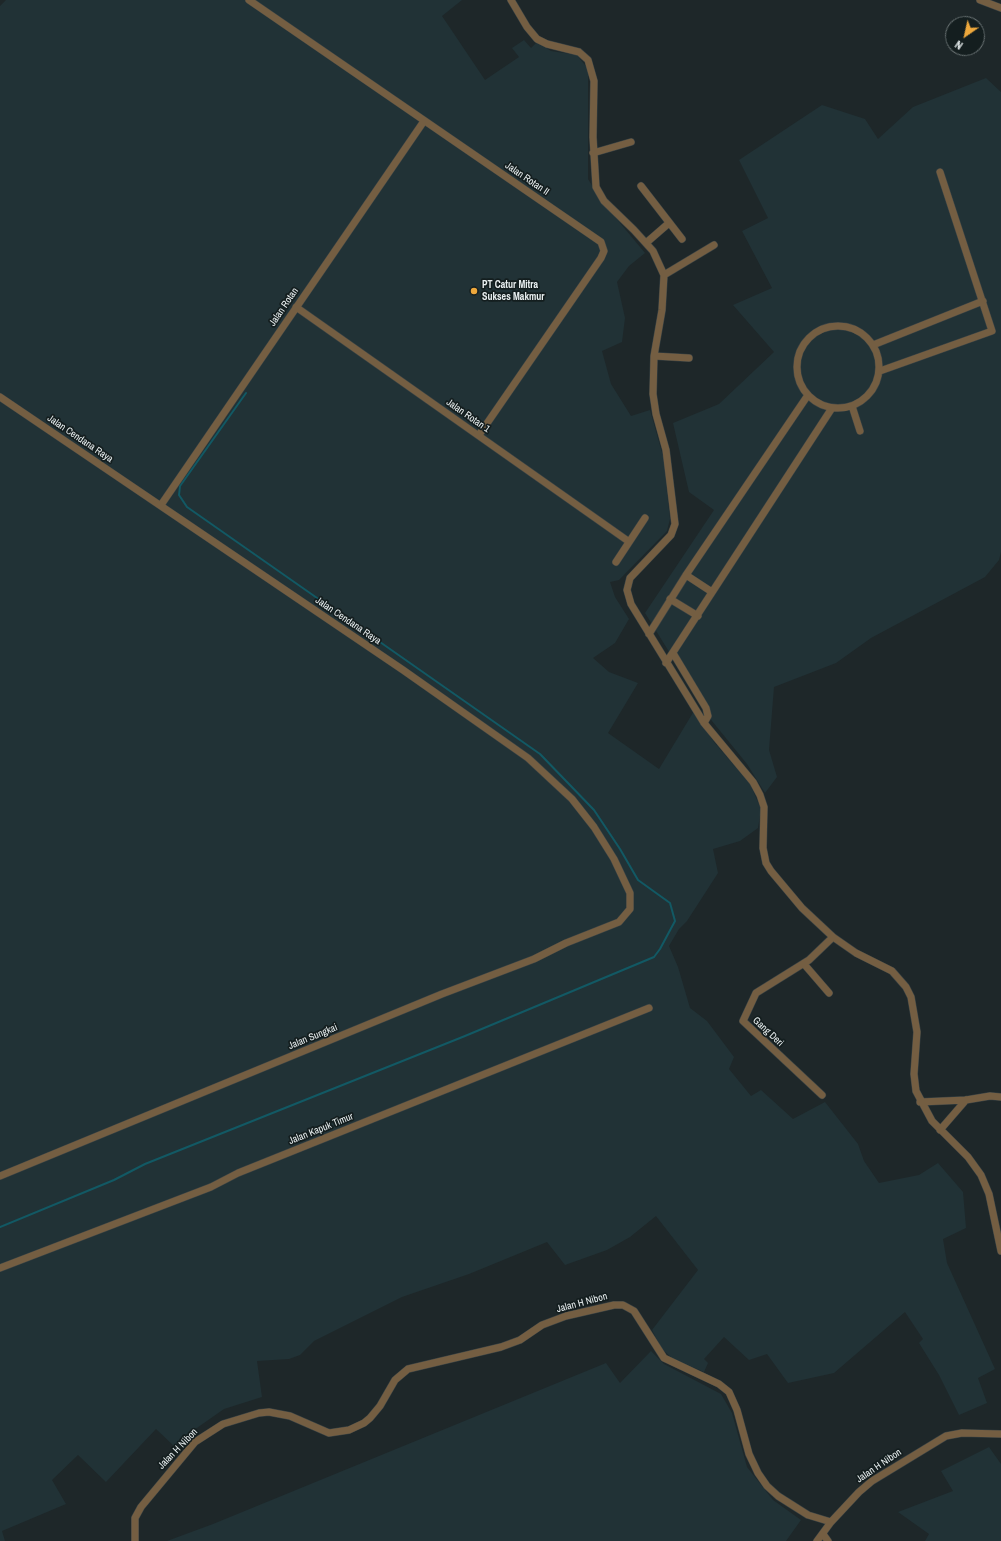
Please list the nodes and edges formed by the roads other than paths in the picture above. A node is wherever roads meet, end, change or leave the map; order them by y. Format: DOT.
graph roads {
  1 [pos="249,0"];
  2 [pos="511,0"];
  3 [pos="980,0"];
  4 [pos="1001,8"];
  5 [pos="424,121"];
  6 [pos="631,142"];
  7 [pos="593,153"];
  8 [pos="940,172"];
  9 [pos="641,186"];
  10 [pos="669,223"];
  11 [pos="682,239"];
  12 [pos="646,243"];
  13 [pos="714,245"];
  14 [pos="664,275"];
  15 [pos="983,301"];
  16 [pos="296,307"];
  17 [pos="873,345"];
  18 [pos="654,356"];
  19 [pos="689,358"];
  20 [pos="880,371"];
  21 [pos="808,395"];
  22 [pos="0,397"];
  23 [pos="852,406"];
  24 [pos="832,408"];
  25 [pos="860,431"];
  26 [pos="478,435"];
  27 [pos="161,505"];
  28 [pos="645,518"];
  29 [pos="628,541"];
  30 [pos="616,562"];
  31 [pos="686,575"];
  32 [pos="712,592"];
  33 [pos="670,599"];
  34 [pos="698,616"];
  35 [pos="649,634"];
  36 [pos="673,654"];
  37 [pos="666,663"];
  38 [pos="704,723"];
  39 [pos="630,909"];
  40 [pos="833,936"];
  41 [pos="804,964"];
  42 [pos="829,993"];
  43 [pos="649,1008"];
  44 [pos="822,1095"];
  45 [pos="1001,1097"];
  46 [pos="966,1100"];
  47 [pos="920,1102"];
  48 [pos="940,1130"];
  49 [pos="0,1176"];
  50 [pos="1001,1251"];
  51 [pos="0,1268"];
  52 [pos="1001,1434"];
  53 [pos="832,1522"];
  54 [pos="823,1534"];
  55 [pos="135,1541"];
  56 [pos="817,1541"];
  57 [pos="828,1541"];
  1 -- 5 [label="street, Jalan Rotan II"];
  2 -- 7 [label="street"];
  3 -- 4 [label="street"];
  5 -- 16 [label="street, Jalan Rotan"];
  5 -- 26 [label="street, Jalan Rotan II"];
  6 -- 7 [label="street"];
  7 -- 12 [label="street"];
  8 -- 15 [label="street"];
  9 -- 10 [label="street"];
  10 -- 11 [label="street"];
  10 -- 12 [label="street"];
  12 -- 14 [label="street"];
  13 -- 14 [label="street"];
  14 -- 18 [label="street"];
  15 -- 17 [label="street"];
  15 -- 20 [label="street"];
  16 -- 26 [label="street, Jalan Rotan 1"];
  16 -- 27 [label="street, Jalan Rotan"];
  17 -- 20 [label="street"];
  17 -- 21 [label="street"];
  18 -- 19 [label="street"];
  18 -- 35 [label="street"];
  20 -- 23 [label="street"];
  21 -- 24 [label="street"];
  21 -- 31 [label="street"];
  22 -- 27 [label="street, Jalan Cendana Raya"];
  23 -- 24 [label="street"];
  23 -- 25 [label="street"];
  24 -- 32 [label="street"];
  26 -- 29 [label="street, Jalan Rotan 1"];
  27 -- 39 [label="street, Jalan Cendana Raya"];
  28 -- 29 [label="street"];
  29 -- 30 [label="street"];
  31 -- 32 [label="street"];
  31 -- 33 [label="street"];
  32 -- 34 [label="street"];
  33 -- 34 [label="street"];
  33 -- 35 [label="street"];
  34 -- 36 [label="street"];
  35 -- 37 [label="street"];
  36 -- 37 [label="street"];
  36 -- 38 [label="street"];
  37 -- 38 [label="street"];
  38 -- 40 [label="street"];
  39 -- 49 [label="street, Jalan Sungkai"];
  40 -- 41 [label="street, Gang Deri"];
  40 -- 47 [label="street"];
  41 -- 42 [label="street"];
  41 -- 44 [label="street, Gang Deri"];
  43 -- 51 [label="street, Jalan Kapuk Timur"];
  45 -- 46 [label="street"];
  46 -- 47 [label="street"];
  46 -- 48 [label="street"];
  47 -- 48 [label="street"];
  48 -- 50 [label="street"];
  52 -- 53 [label="street, Jalan H Nibon"];
  53 -- 54 [label="street"];
  53 -- 55 [label="street, Jalan H Nibon"];
  54 -- 56 [label="street"];
  54 -- 57 [label="street"];
}
